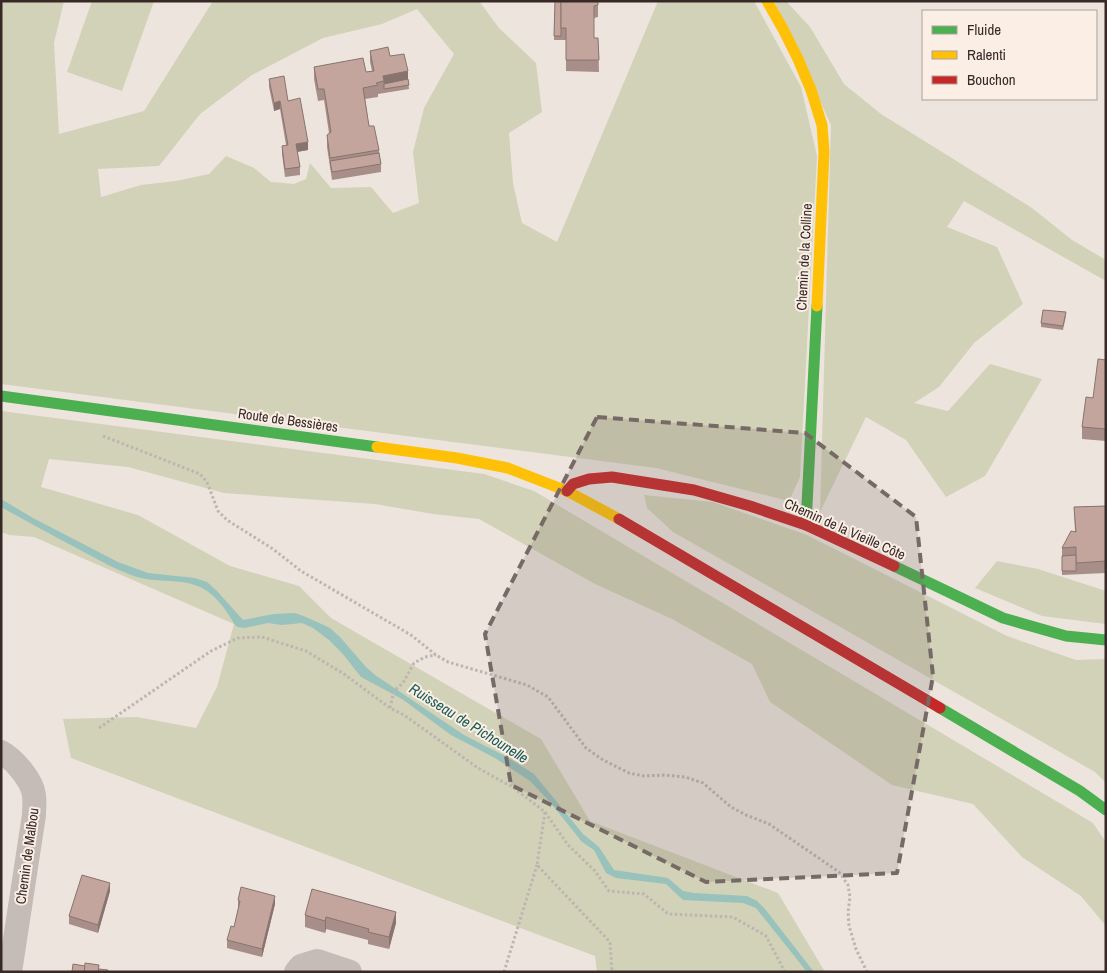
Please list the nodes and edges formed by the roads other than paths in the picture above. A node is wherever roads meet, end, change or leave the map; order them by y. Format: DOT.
graph roads {
  1 [pos="767,1"];
  2 [pos="1,396"];
  3 [pos="567,491"];
  4 [pos="806,525"];
  5 [pos="1106,640"];
  6 [pos="1,752"];
  7 [pos="1106,810"];
  8 [pos="10,972"];
  9 [pos="296,972"];
  10 [pos="350,972"];
  1 -- 4 [label="main road, Chemin de la Colline"];
  2 -- 3 [label="main road, Route de Bessières"];
  3 -- 4 [label="main road, Chemin de la Vieille Côte"];
  3 -- 7 [label="main road, Route de Bessières"];
  4 -- 5 [label="main road, Chemin de la Vieille Côte"];
  6 -- 8 [label="street, Chemin de Malbou"];
  9 -- 10 [label="street"];
}
